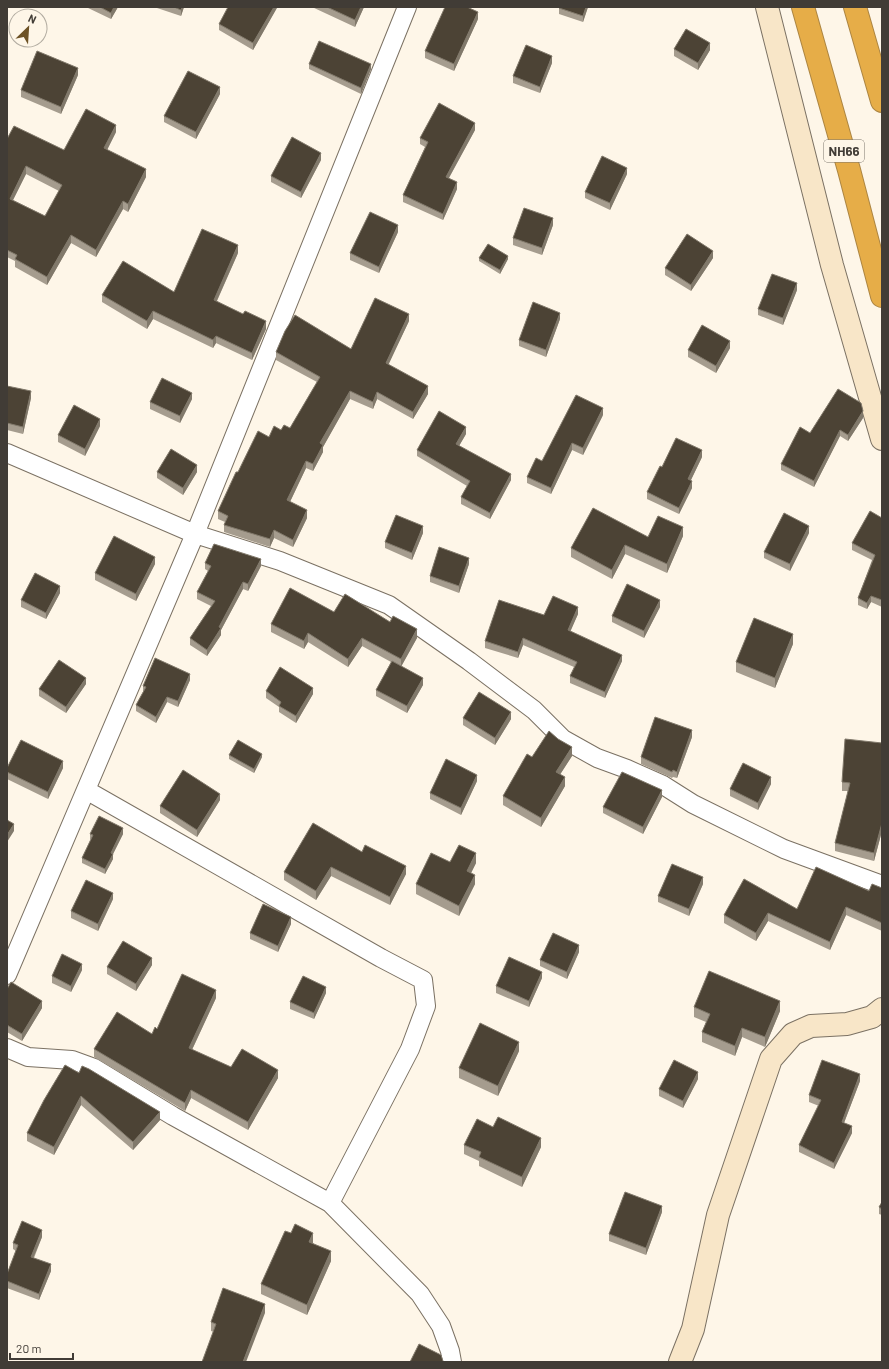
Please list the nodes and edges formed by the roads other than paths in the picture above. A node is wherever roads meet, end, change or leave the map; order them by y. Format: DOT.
graph roads {
  1 [pos="407,7"];
  2 [pos="767,7"];
  3 [pos="803,7"];
  4 [pos="855,7"];
  5 [pos="882,101"];
  6 [pos="882,296"];
  7 [pos="882,439"];
  8 [pos="7,453"];
  9 [pos="195,534"];
  10 [pos="86,790"];
  11 [pos="882,885"];
  12 [pos="7,975"];
  13 [pos="882,1009"];
  14 [pos="7,1048"];
  15 [pos="330,1203"];
  16 [pos="452,1362"];
  17 [pos="680,1362"];
  1 -- 9 [label="street"];
  2 -- 7 [label="street"];
  3 -- 6 [label="highway, NH66"];
  4 -- 5 [label="highway"];
  8 -- 9 [label="street"];
  9 -- 10 [label="street"];
  9 -- 11 [label="street"];
  10 -- 12 [label="street"];
  10 -- 15 [label="street"];
  13 -- 17 [label="street"];
  14 -- 15 [label="street"];
  15 -- 16 [label="street"];
}
